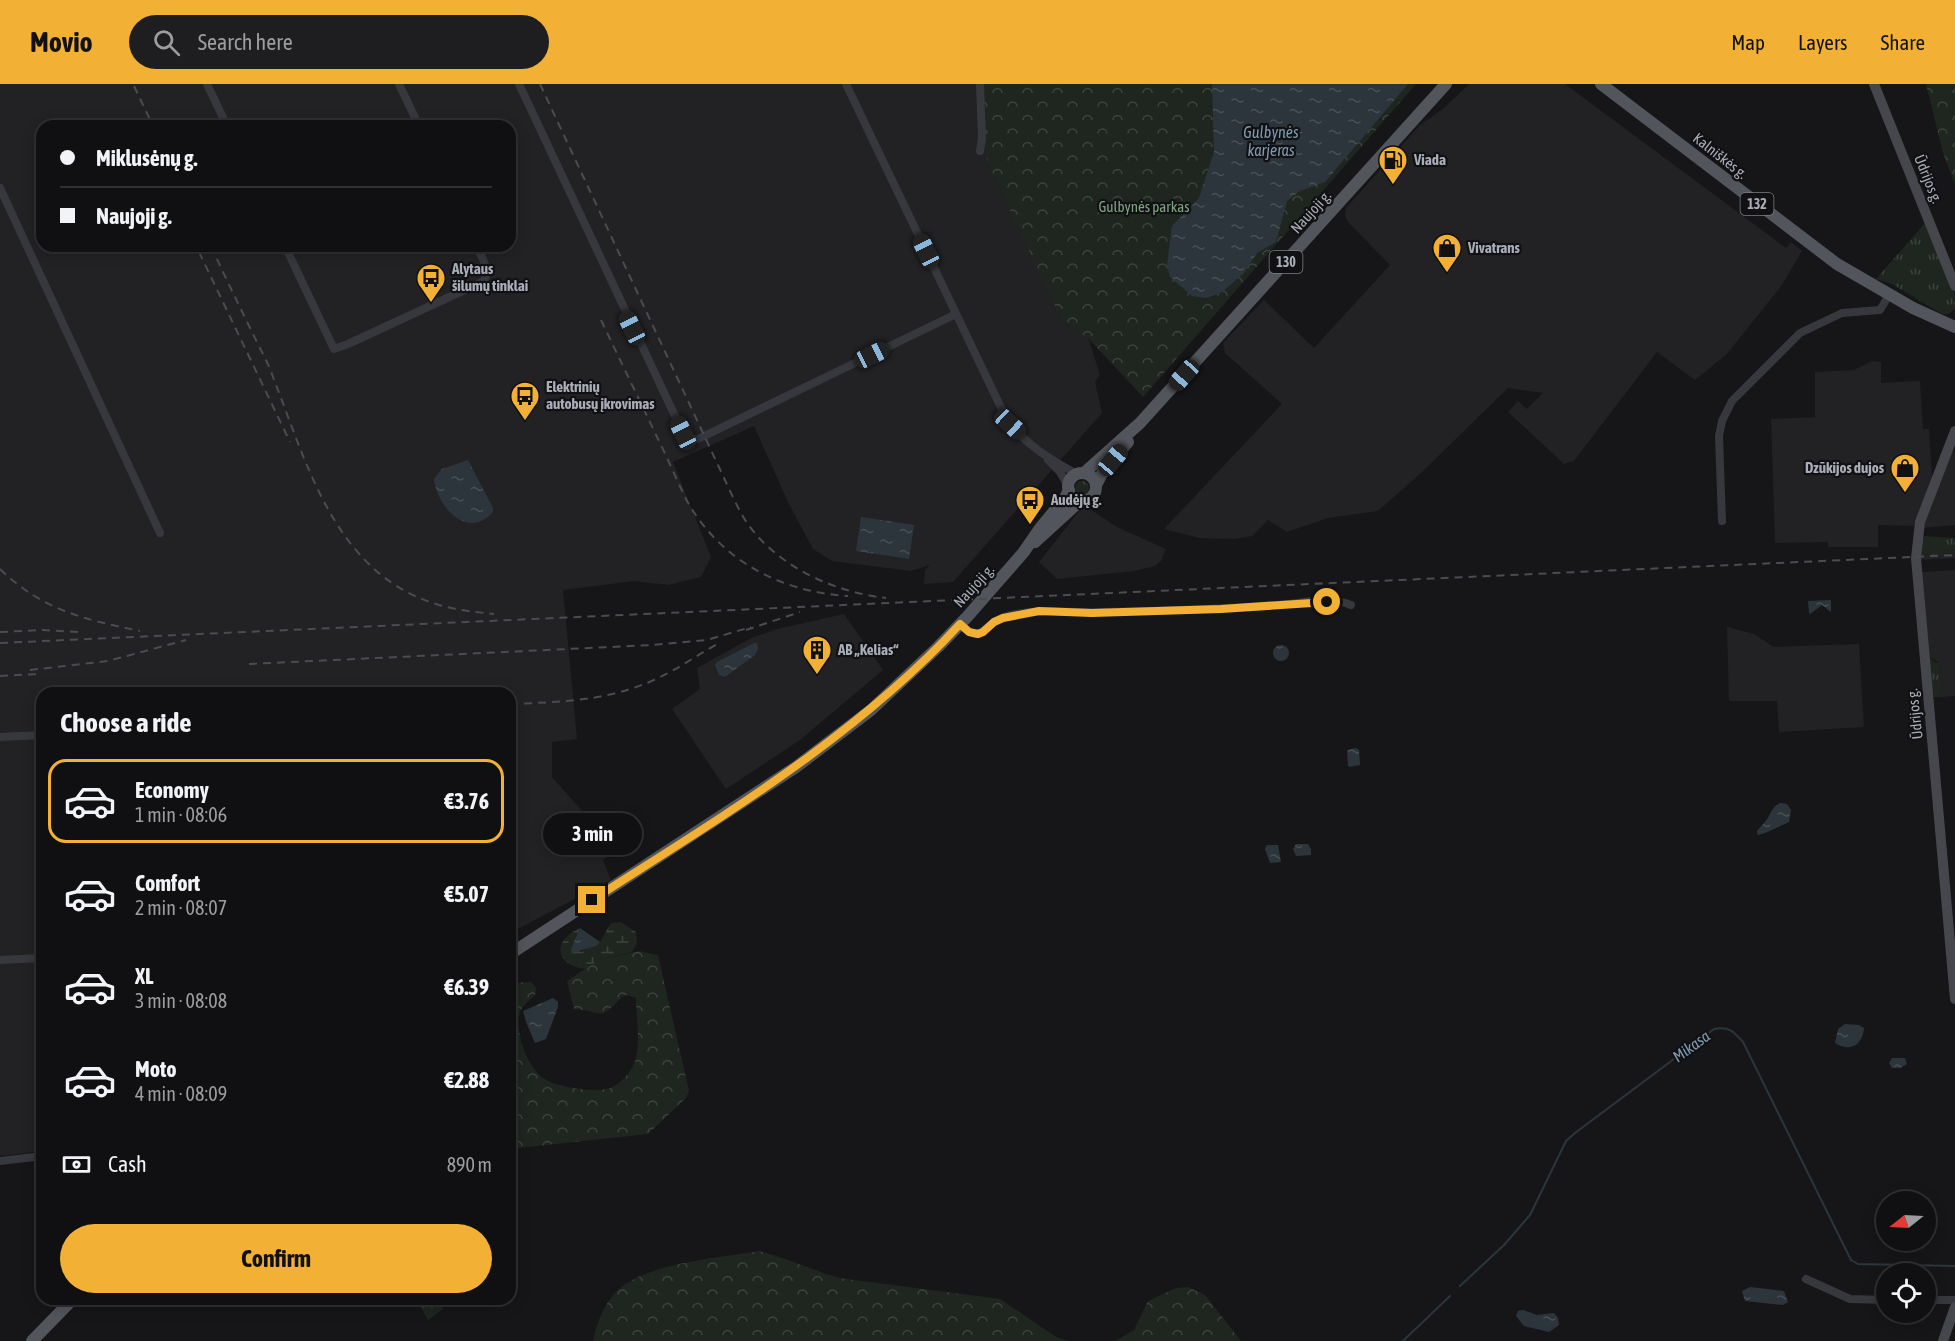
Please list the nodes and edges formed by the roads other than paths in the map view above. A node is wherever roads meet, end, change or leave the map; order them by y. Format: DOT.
graph roads {
  1 [pos="207,84"];
  2 [pos="399,84"];
  3 [pos="519,84"];
  4 [pos="846,84"];
  5 [pos="980,84"];
  6 [pos="1446,84"];
  7 [pos="1452,84"];
  8 [pos="1601,84"];
  9 [pos="1874,84"];
  10 [pos="1433,101"];
  11 [pos="224,120"];
  12 [pos="416,120"];
  13 [pos="980,150"];
  14 [pos="0,188"];
  15 [pos="288,252"];
  16 [pos="479,252"];
  17 [pos="1955,286"];
  18 [pos="1889,295"];
  19 [pos="1913,308"];
  20 [pos="956,314"];
  21 [pos="1955,314"];
  22 [pos="1936,317"];
  23 [pos="1955,327"];
  24 [pos="1955,337"];
  25 [pos="1140,423"];
  26 [pos="1955,431"];
  27 [pos="1035,446"];
  28 [pos="1081,474"];
  29 [pos="1096,485"];
  30 [pos="1068,488"];
  31 [pos="1080,501"];
  32 [pos="1722,521"];
  33 [pos="160,533"];
  34 [pos="1023,553"];
  35 [pos="1351,605"];
  36 [pos="960,624"];
  37 [pos="36,735"];
  38 [pos="0,737"];
  39 [pos="516,950"];
  40 [pos="36,958"];
  41 [pos="0,960"];
  42 [pos="1955,999"];
  43 [pos="36,1157"];
  44 [pos="0,1161"];
  45 [pos="1806,1279"];
  46 [pos="1876,1300"];
  47 [pos="1936,1300"];
  48 [pos="1955,1300"];
  49 [pos="67,1305"];
  50 [pos="1955,1307"];
  51 [pos="32,1341"];
  52 [pos="1943,1341"];
  1 -- 11 [label="street"];
  2 -- 12 [label="street"];
  3 -- 20 [label="street"];
  4 -- 20 [label="street"];
  5 -- 13 [label="street"];
  6 -- 10 [label="main road, Naujoji g. / 130"];
  7 -- 10 [label="main road, Naujoji g."];
  8 -- 18 [label="main road, Kalniškės g. / 132"];
  9 -- 17 [label="main road, Ūdrijos g."];
  10 -- 25 [label="main road, Naujoji g. / 130"];
  14 -- 33 [label="street"];
  15 -- 16 [label="street"];
  18 -- 19 [label="main road, Kalniškės g. / 132"];
  18 -- 32 [label="street"];
  19 -- 22 [label="main road, Kalniškės g. / 132"];
  19 -- 24 [label="main road, Kalniškės g. / 132"];
  20 -- 27 [label="street"];
  21 -- 22 [label="main road"];
  22 -- 23 [label="main road, Kalniškės g. / 132"];
  25 -- 28 [label="main road, Naujoji g. / 130"];
  25 -- 29 [label="main road, Naujoji g. / 130"];
  26 -- 42 [label="main road, Ūdrijos g."];
  27 -- 28 [label="street"];
  27 -- 30 [label="street"];
  28 -- 29 [label="main road"];
  28 -- 30 [label="main road, 130"];
  29 -- 31 [label="main road, 130"];
  30 -- 31 [label="main road"];
  30 -- 34 [label="main road, Naujoji g. / 130"];
  31 -- 34 [label="main road, Naujoji g. / 130"];
  34 -- 36 [label="main road, Naujoji g. / 130"];
  35 -- 36 [label="street"];
  36 -- 39 [label="main road, Naujoji g. / 130"];
  37 -- 38 [label="street"];
  40 -- 41 [label="street"];
  43 -- 44 [label="street"];
  45 -- 46 [label="street"];
  47 -- 48 [label="street"];
  49 -- 51 [label="main road"];
  50 -- 52 [label="main road"];
}
